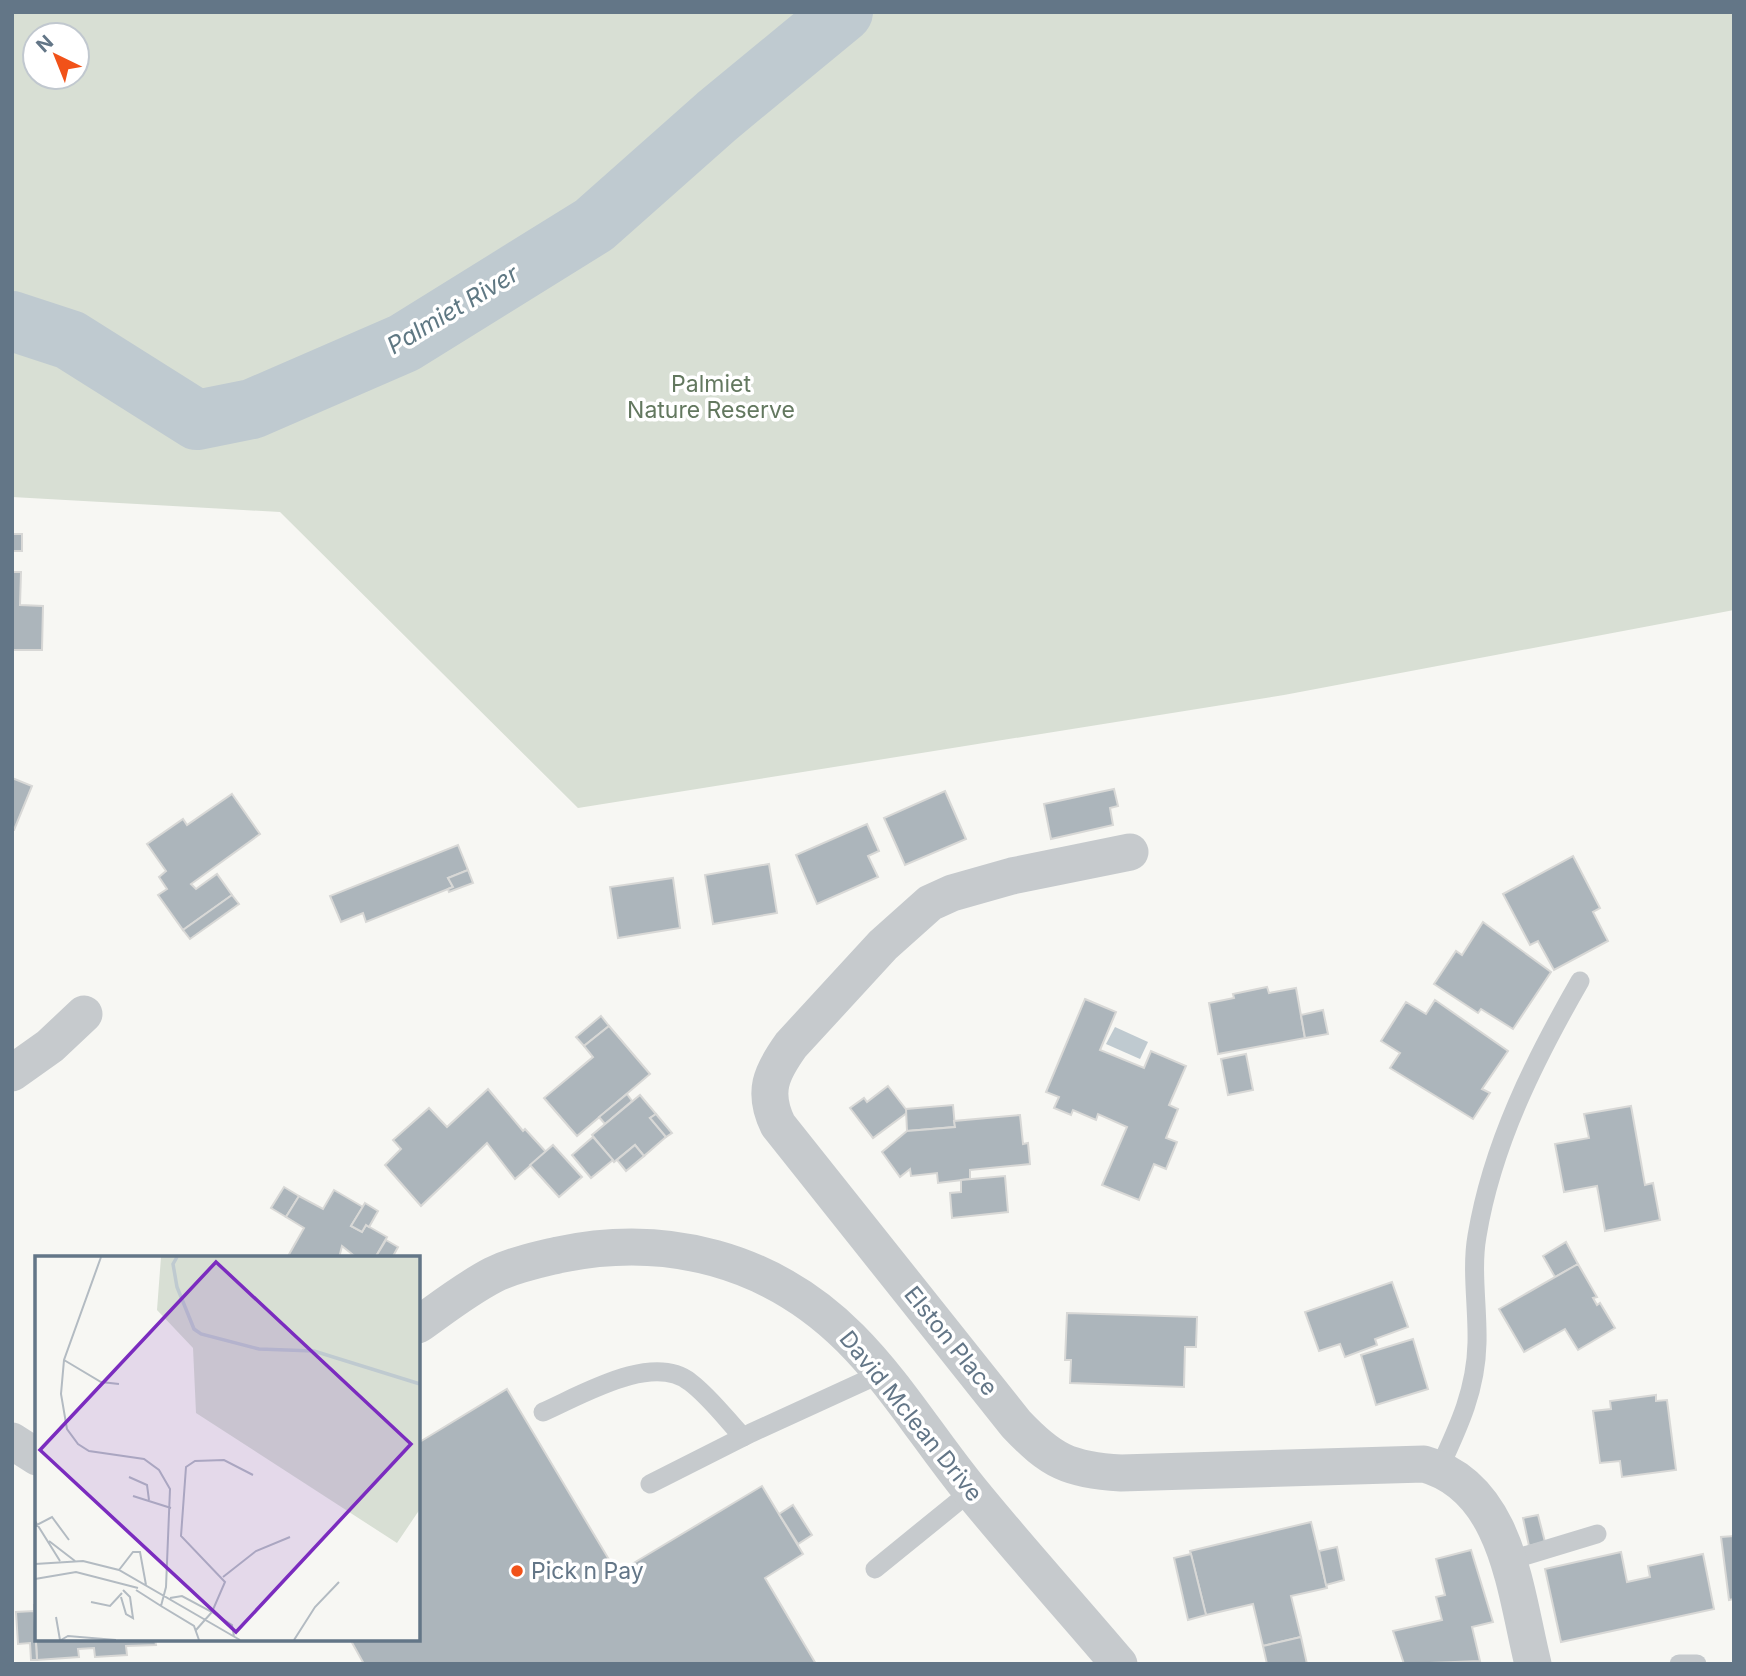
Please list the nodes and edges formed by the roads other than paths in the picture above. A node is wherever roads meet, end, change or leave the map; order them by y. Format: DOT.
graph roads {
  1 [pos="1130,852"];
  2 [pos="1580,981"];
  3 [pos="84,1014"];
  4 [pos="12,1073"];
  5 [pos="420,1324"];
  6 [pos="882,1373"];
  7 [pos="542,1412"];
  8 [pos="743,1437"];
  9 [pos="12,1441"];
  10 [pos="35,1456"];
  11 [pos="1439,1469"];
  12 [pos="650,1484"];
  13 [pos="971,1491"];
  14 [pos="1597,1534"];
  15 [pos="1508,1561"];
  16 [pos="875,1569"];
  17 [pos="1119,1664"];
  18 [pos="1533,1664"];
  19 [pos="1679,1664"];
  20 [pos="1697,1664"];
  1 -- 11 [label="street, Elston Place"];
  2 -- 11 [label="lane"];
  3 -- 4 [label="street"];
  5 -- 6 [label="street, David Mclean Drive"];
  6 -- 8 [label="lane"];
  6 -- 13 [label="street, David Mclean Drive"];
  7 -- 8 [label="lane"];
  8 -- 12 [label="lane"];
  9 -- 10 [label="street"];
  11 -- 15 [label="street, Elston Place"];
  13 -- 16 [label="lane"];
  13 -- 17 [label="street, David Mclean Drive"];
  14 -- 15 [label="lane"];
  15 -- 18 [label="street, Elston Place"];
  19 -- 20 [label="lane"];
}
